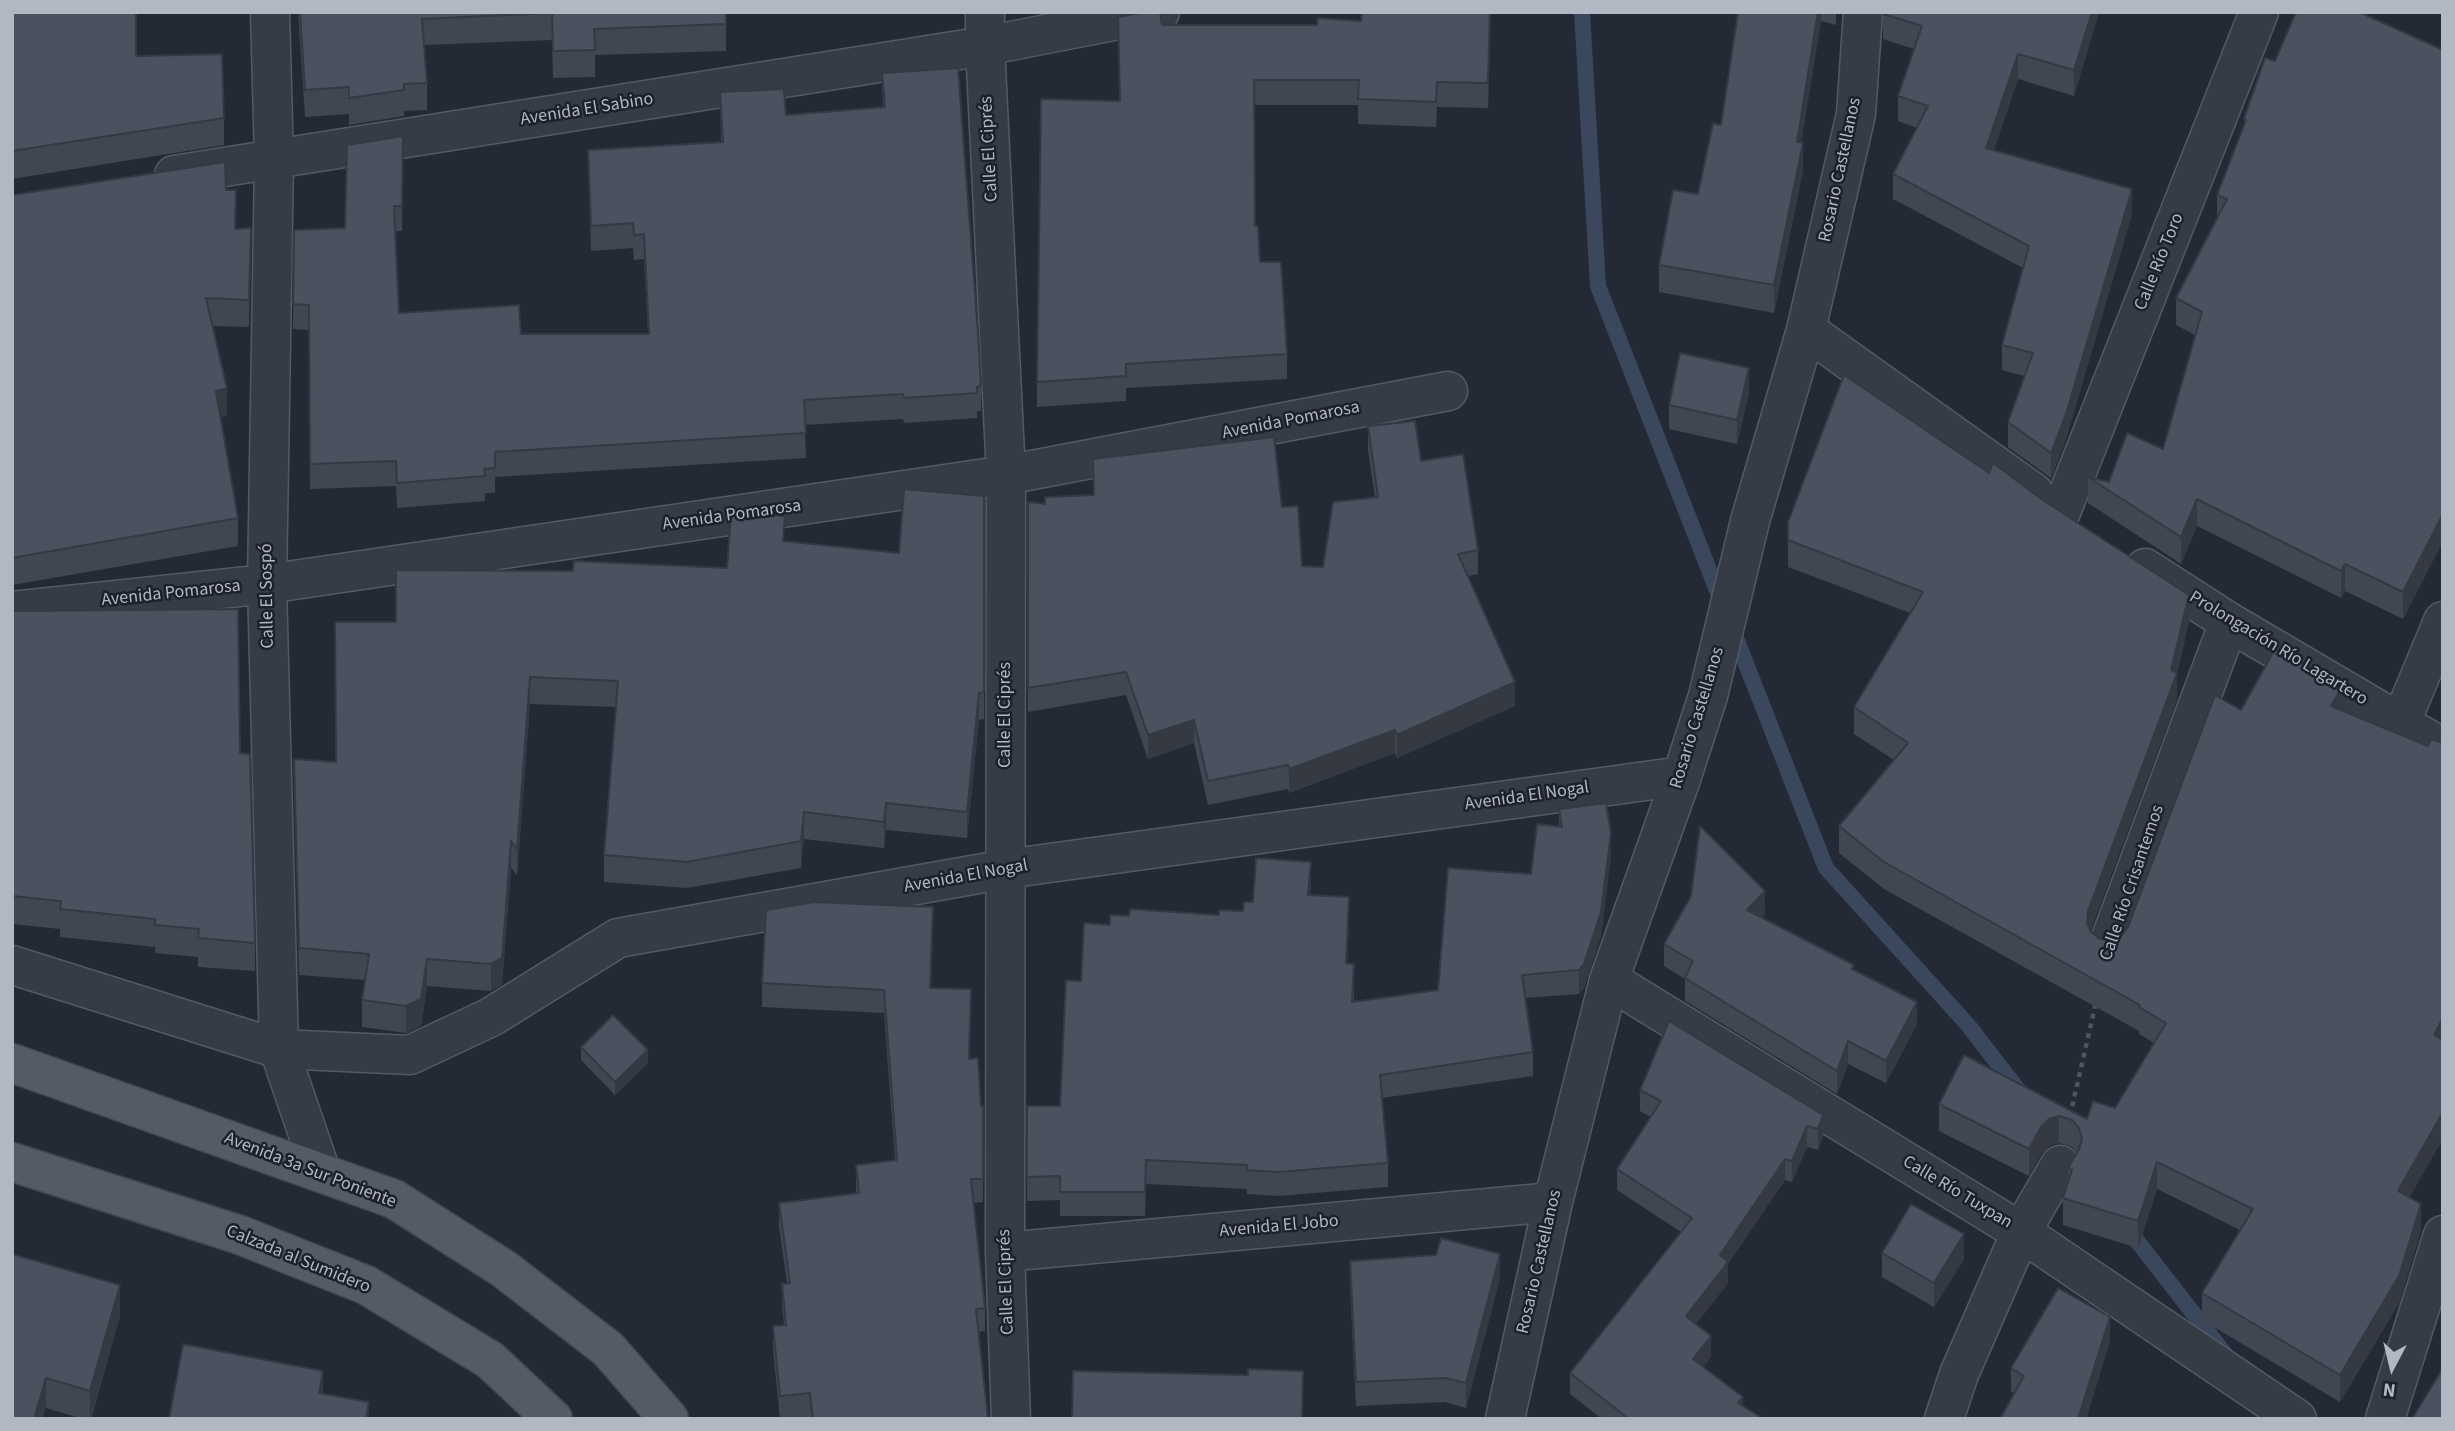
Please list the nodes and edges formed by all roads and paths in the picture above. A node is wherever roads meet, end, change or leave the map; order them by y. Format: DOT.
graph roads {
  1 [pos="270,12"];
  2 [pos="1160,12"];
  3 [pos="1863,12"];
  4 [pos="2259,12"];
  5 [pos="985,29"];
  6 [pos="274,160"];
  7 [pos="136,181"];
  8 [pos="1806,330"];
  9 [pos="1448,391"];
  10 [pos="1006,475"];
  11 [pos="2060,513"];
  12 [pos="267,584"];
  13 [pos="12,611"];
  14 [pos="2443,621"];
  15 [pos="2229,622"];
  16 [pos="2401,722"];
  17 [pos="2443,748"];
  18 [pos="1682,776"];
  19 [pos="1006,869"];
  20 [pos="2108,946"];
  21 [pos="12,965"];
  22 [pos="1609,980"];
  23 [pos="279,1049"];
  24 [pos="12,1063"];
  25 [pos="12,1162"];
  26 [pos="2060,1165"];
  27 [pos="321,1172"];
  28 [pos="1553,1202"];
  29 [pos="2021,1232"];
  30 [pos="2443,1235"];
  31 [pos="1005,1252"];
  32 [pos="2290,1415"];
  33 [pos="553,1419"];
  34 [pos="669,1419"];
  35 [pos="1012,1419"];
  36 [pos="1505,1419"];
  37 [pos="1944,1419"];
  38 [pos="2385,1419"];
  1 -- 6 [label="street, Calle El Sospó"];
  2 -- 5 [label="street, Avenida El Sabino"];
  3 -- 8 [label="street, Rosario Castellanos"];
  4 -- 11 [label="street, Calle Río Toro"];
  5 -- 6 [label="street, Avenida El Sabino"];
  5 -- 10 [label="street, Calle El Ciprés"];
  6 -- 7 [label="street, Avenida El Sabino"];
  6 -- 12 [label="street, Calle El Sospó"];
  8 -- 11 [label="street, Prolongación Río Lagartero"];
  8 -- 18 [label="street, Rosario Castellanos"];
  9 -- 10 [label="street, Avenida Pomarosa"];
  10 -- 12 [label="street, Avenida Pomarosa"];
  10 -- 19 [label="street, Calle El Ciprés"];
  11 -- 15 [label="street, Prolongación Río Lagartero"];
  12 -- 13 [label="street, Avenida Pomarosa"];
  12 -- 23 [label="street, Calle El Sospó"];
  14 -- 16 [label="street"];
  15 -- 16 [label="street, Prolongación Río Lagartero"];
  15 -- 20 [label="street, Calle Río Crisantemos"];
  16 -- 17 [label="street, Prolongación Río Lagartero"];
  18 -- 19 [label="street, Avenida El Nogal"];
  18 -- 22 [label="street, Rosario Castellanos"];
  19 -- 23 [label="street, Avenida El Nogal"];
  19 -- 31 [label="street, Calle El Ciprés"];
  20 -- 26 [label="path, Calle Río Crisantemos"];
  21 -- 23 [label="street, Avenida El Nogal"];
  22 -- 28 [label="street, Rosario Castellanos"];
  22 -- 29 [label="street, Calle Río Tuxpan"];
  23 -- 27 [label="street, Calle El Sospó"];
  24 -- 27 [label="main road, Avenida 3a Sur Poniente"];
  25 -- 33 [label="main road, Calzada al Sumidero"];
  26 -- 29 [label="street"];
  27 -- 34 [label="main road, Avenida 3a Sur Poniente"];
  28 -- 31 [label="street, Avenida El Jobo"];
  28 -- 36 [label="street, Rosario Castellanos"];
  29 -- 32 [label="street, Calle Río Tuxpan"];
  29 -- 37 [label="street"];
  30 -- 38 [label="street"];
  31 -- 35 [label="street, Calle El Ciprés"];
}
